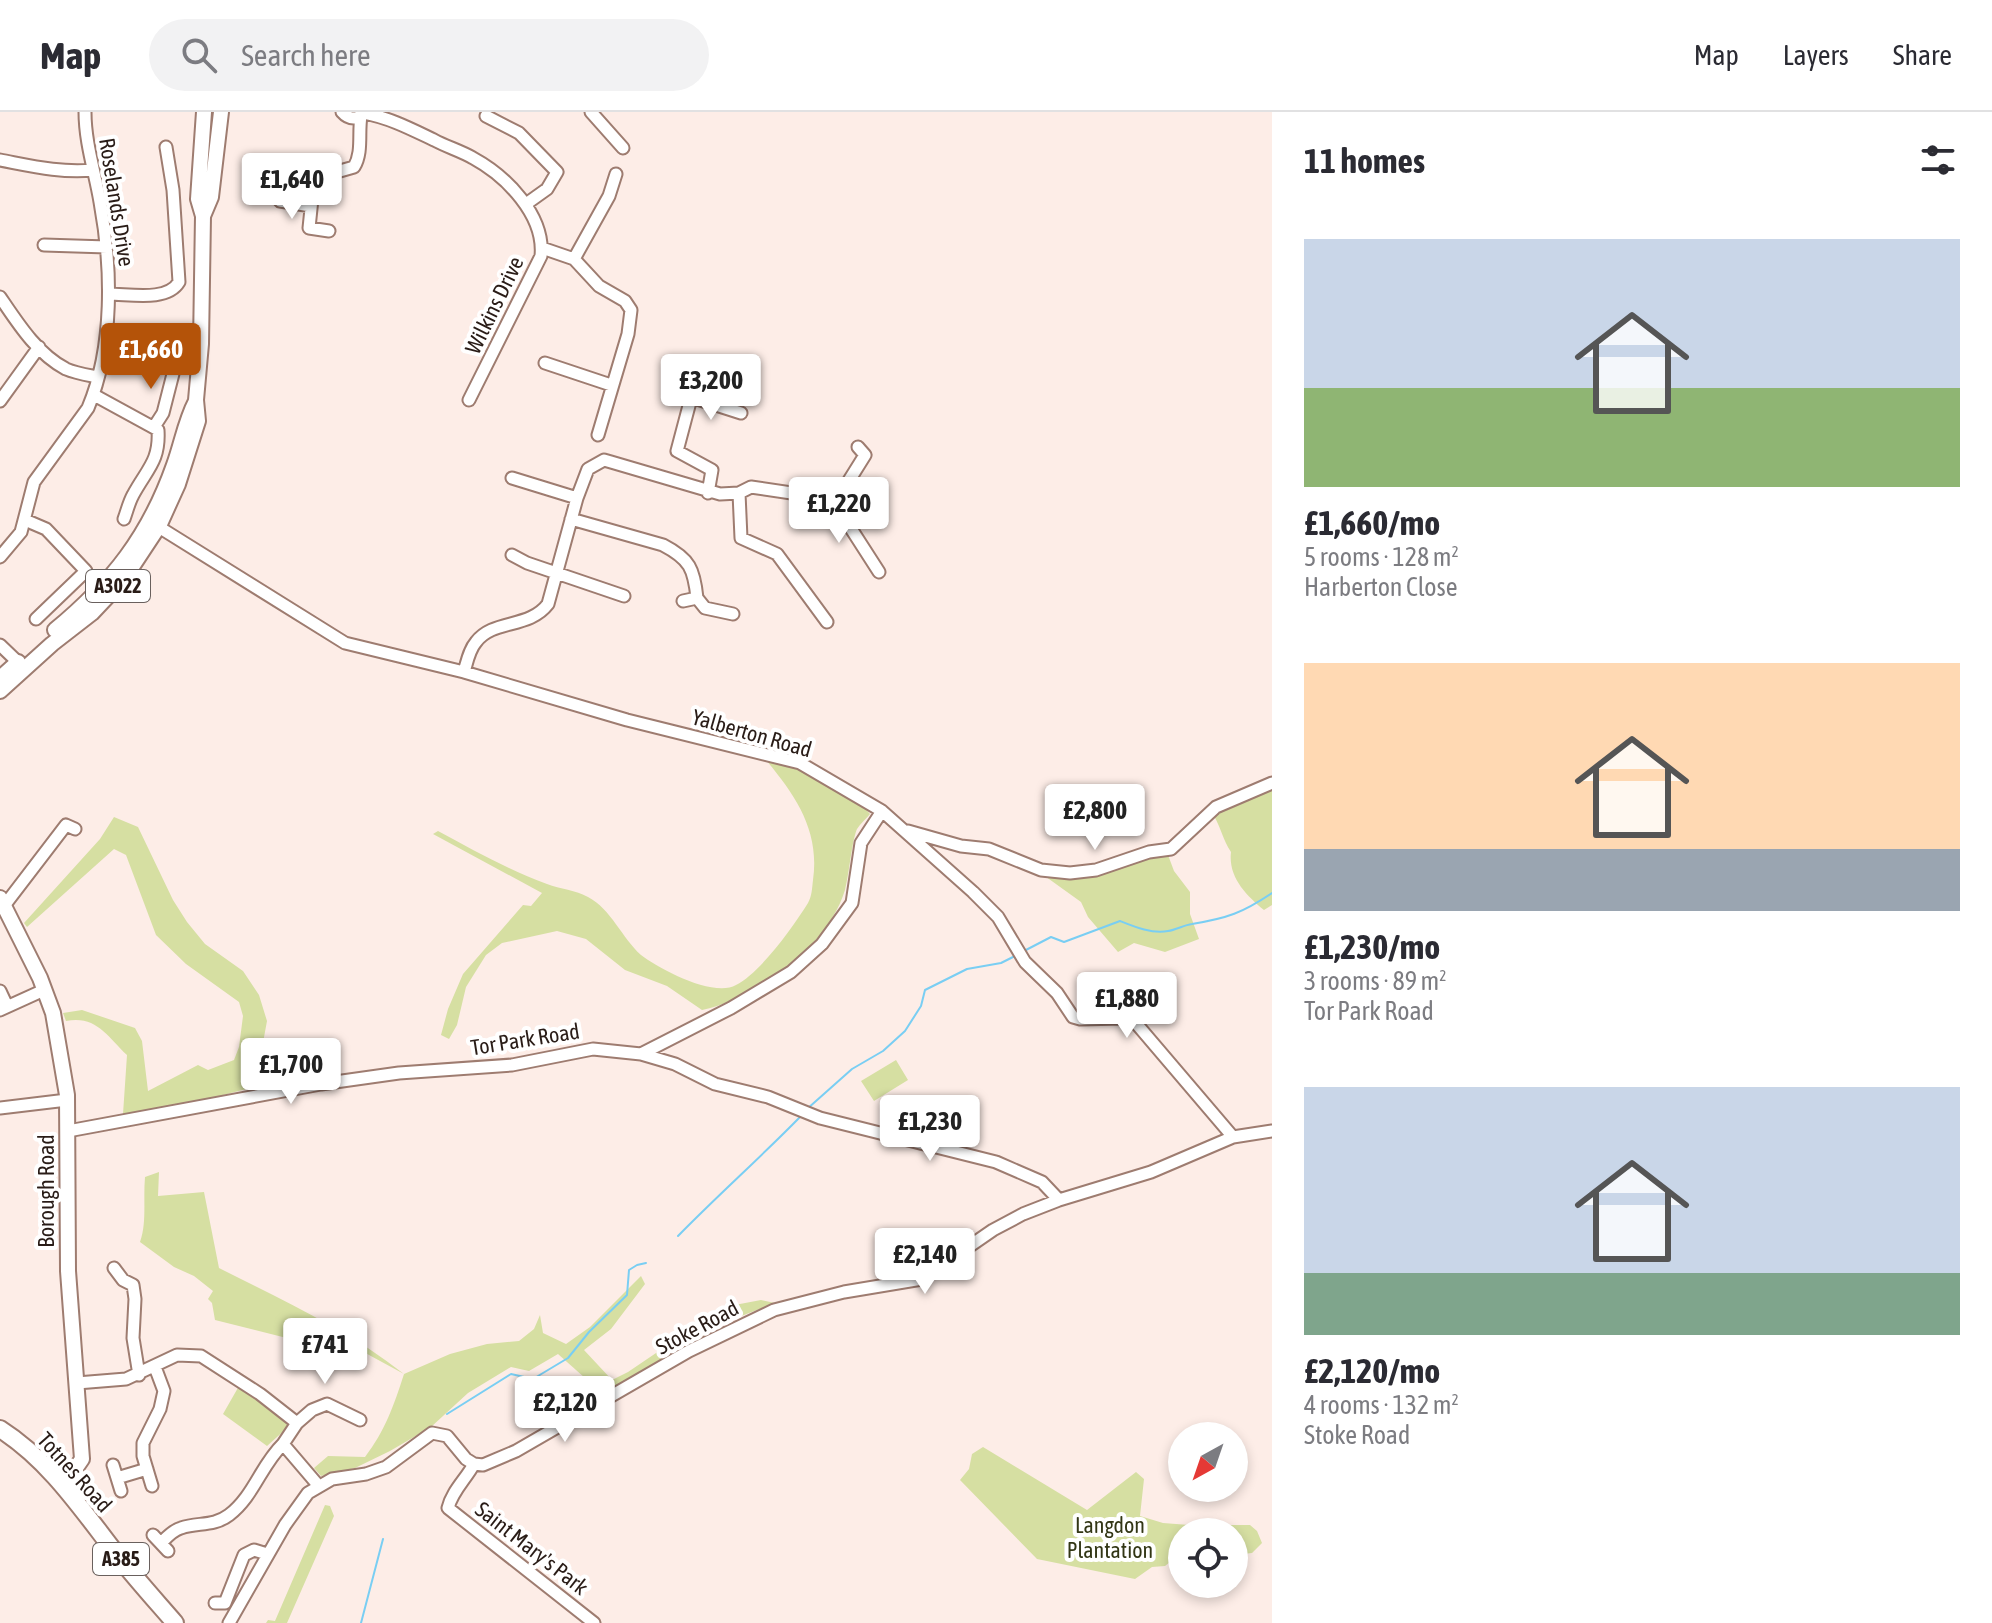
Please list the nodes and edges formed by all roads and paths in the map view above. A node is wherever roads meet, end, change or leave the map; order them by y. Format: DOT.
graph roads {
  1 [pos="85,112"];
  2 [pos="204,112"];
  3 [pos="213,112"];
  4 [pos="221,112"];
  5 [pos="591,112"];
  6 [pos="352,113"];
  7 [pos="382,114"];
  8 [pos="486,116"];
  9 [pos="166,147"];
  10 [pos="623,148"];
  11 [pos="0,160"];
  12 [pos="293,168"];
  13 [pos="93,170"];
  14 [pos="315,170"];
  15 [pos="616,174"];
  16 [pos="201,178"];
  17 [pos="280,201"];
  18 [pos="526,204"];
  19 [pos="311,206"];
  20 [pos="203,216"];
  21 [pos="329,231"];
  22 [pos="44,245"];
  23 [pos="107,247"];
  24 [pos="542,248"];
  25 [pos="574,259"];
  26 [pos="109,294"];
  27 [pos="0,297"];
  28 [pos="39,347"];
  29 [pos="545,363"];
  30 [pos="175,366"];
  31 [pos="97,377"];
  32 [pos="695,383"];
  33 [pos="611,385"];
  34 [pos="94,395"];
  35 [pos="691,397"];
  36 [pos="469,400"];
  37 [pos="0,401"];
  38 [pos="741,413"];
  39 [pos="154,427"];
  40 [pos="598,435"];
  41 [pos="858,447"];
  42 [pos="512,478"];
  43 [pos="708,493"];
  44 [pos="739,493"];
  45 [pos="577,498"];
  46 [pos="832,499"];
  47 [pos="124,519"];
  48 [pos="571,519"];
  49 [pos="25,520"];
  50 [pos="155,524"];
  51 [pos="512,555"];
  52 [pos="0,557"];
  53 [pos="879,572"];
  54 [pos="558,574"];
  55 [pos="624,596"];
  56 [pos="697,598"];
  57 [pos="683,601"];
  58 [pos="733,614"];
  59 [pos="36,619"];
  60 [pos="827,622"];
  61 [pos="0,645"];
  62 [pos="21,665"];
  63 [pos="464,672"];
  64 [pos="0,678"];
  65 [pos="0,691"];
  66 [pos="1272,783"];
  67 [pos="882,811"];
  68 [pos="75,829"];
  69 [pos="903,830"];
  70 [pos="2,902"];
  71 [pos="44,990"];
  72 [pos="0,991"];
  73 [pos="4,1008"];
  74 [pos="641,1054"];
  75 [pos="67,1100"];
  76 [pos="0,1108"];
  77 [pos="68,1131"];
  78 [pos="1272,1131"];
  79 [pos="1233,1137"];
  80 [pos="1059,1200"];
  81 [pos="114,1268"];
  82 [pos="155,1367"];
  83 [pos="139,1375"];
  84 [pos="77,1383"];
  85 [pos="360,1420"];
  86 [pos="297,1423"];
  87 [pos="0,1429"];
  88 [pos="283,1444"];
  89 [pos="474,1464"];
  90 [pos="113,1465"];
  91 [pos="49,1468"];
  92 [pos="72,1473"];
  93 [pos="163,1474"];
  94 [pos="117,1478"];
  95 [pos="149,1478"];
  96 [pos="318,1485"];
  97 [pos="121,1491"];
  98 [pos="69,1493"];
  99 [pos="161,1543"];
  100 [pos="267,1554"];
  101 [pos="215,1603"];
  102 [pos="175,1623"];
  103 [pos="229,1623"];
  104 [pos="594,1623"];
  1 -- 13 [label="street, Roselands Drive"];
  2 -- 16 [label="main road"];
  3 -- 16 [label="main road"];
  4 -- 20 [label="main road, A3022"];
  5 -- 10 [label="street"];
  6 -- 7 [label="street, Wilkins Drive"];
  6 -- 14 [label="street"];
  7 -- 18 [label="street, Wilkins Drive"];
  8 -- 18 [label="street"];
  9 -- 26 [label="street"];
  11 -- 13 [label="street"];
  12 -- 14 [label="street"];
  13 -- 23 [label="street, Roselands Drive"];
  14 -- 19 [label="street"];
  15 -- 25 [label="street"];
  16 -- 20 [label="main road"];
  17 -- 19 [label="street"];
  18 -- 24 [label="street, Wilkins Drive"];
  19 -- 21 [label="street"];
  20 -- 50 [label="main road, A3022"];
  22 -- 23 [label="street"];
  23 -- 26 [label="street, Roselands Drive"];
  24 -- 25 [label="street"];
  24 -- 36 [label="street, Wilkins Drive"];
  25 -- 33 [label="street"];
  26 -- 31 [label="street, Roselands Drive"];
  27 -- 28 [label="street"];
  28 -- 31 [label="street"];
  28 -- 37 [label="street"];
  29 -- 33 [label="street"];
  30 -- 39 [label="street"];
  31 -- 34 [label="street, Roselands Drive"];
  32 -- 35 [label="street"];
  33 -- 40 [label="street"];
  34 -- 39 [label="street"];
  34 -- 49 [label="street, Roselands Drive"];
  35 -- 38 [label="street"];
  35 -- 43 [label="street"];
  39 -- 47 [label="street"];
  41 -- 46 [label="street"];
  42 -- 45 [label="street"];
  43 -- 44 [label="street"];
  43 -- 45 [label="street"];
  44 -- 46 [label="street"];
  44 -- 60 [label="street"];
  45 -- 48 [label="street"];
  46 -- 53 [label="street"];
  48 -- 54 [label="street"];
  48 -- 56 [label="street"];
  49 -- 52 [label="street, Roselands Drive"];
  49 -- 59 [label="street"];
  50 -- 62 [label="main road, A3022"];
  50 -- 63 [label="street, Yalberton Road"];
  51 -- 54 [label="street"];
  54 -- 55 [label="street"];
  54 -- 63 [label="street"];
  56 -- 57 [label="street"];
  56 -- 58 [label="street"];
  61 -- 62 [label="street"];
  62 -- 64 [label="main road, A3022"];
  62 -- 65 [label="main road, A3022"];
  63 -- 67 [label="street, Yalberton Road"];
  66 -- 69 [label="street"];
  67 -- 69 [label="street, Yalberton Road"];
  67 -- 74 [label="street"];
  68 -- 70 [label="street"];
  69 -- 79 [label="street, Yalberton Road"];
  70 -- 71 [label="main road, Borough Road"];
  71 -- 73 [label="street"];
  71 -- 75 [label="main road, Borough Road"];
  72 -- 73 [label="street"];
  74 -- 77 [label="street, Tor Park Road"];
  74 -- 80 [label="street, Tor Park Road"];
  75 -- 76 [label="street"];
  75 -- 77 [label="main road, Borough Road"];
  77 -- 84 [label="main road, Borough Road"];
  78 -- 79 [label="street, Stoke Road"];
  79 -- 80 [label="street, Stoke Road"];
  80 -- 89 [label="street, Stoke Road"];
  81 -- 83 [label="street"];
  82 -- 83 [label="street"];
  82 -- 86 [label="street"];
  82 -- 95 [label="street"];
  83 -- 84 [label="street"];
  84 -- 92 [label="main road, Borough Road"];
  85 -- 86 [label="street"];
  86 -- 88 [label="street"];
  87 -- 91 [label="highway, Totnes Road / A385"];
  88 -- 96 [label="street"];
  88 -- 99 [label="street"];
  89 -- 96 [label="street"];
  89 -- 104 [label="street, Saint Mary's Park"];
  90 -- 94 [label="street"];
  91 -- 92 [label="main road"];
  91 -- 98 [label="highway, Totnes Road / A385"];
  92 -- 98 [label="main road, Borough Road"];
  93 -- 95 [label="street"];
  94 -- 95 [label="street"];
  94 -- 97 [label="street"];
  96 -- 100 [label="street"];
  98 -- 102 [label="highway, Totnes Road / A385"];
  100 -- 101 [label="street"];
  100 -- 103 [label="street"];
}
